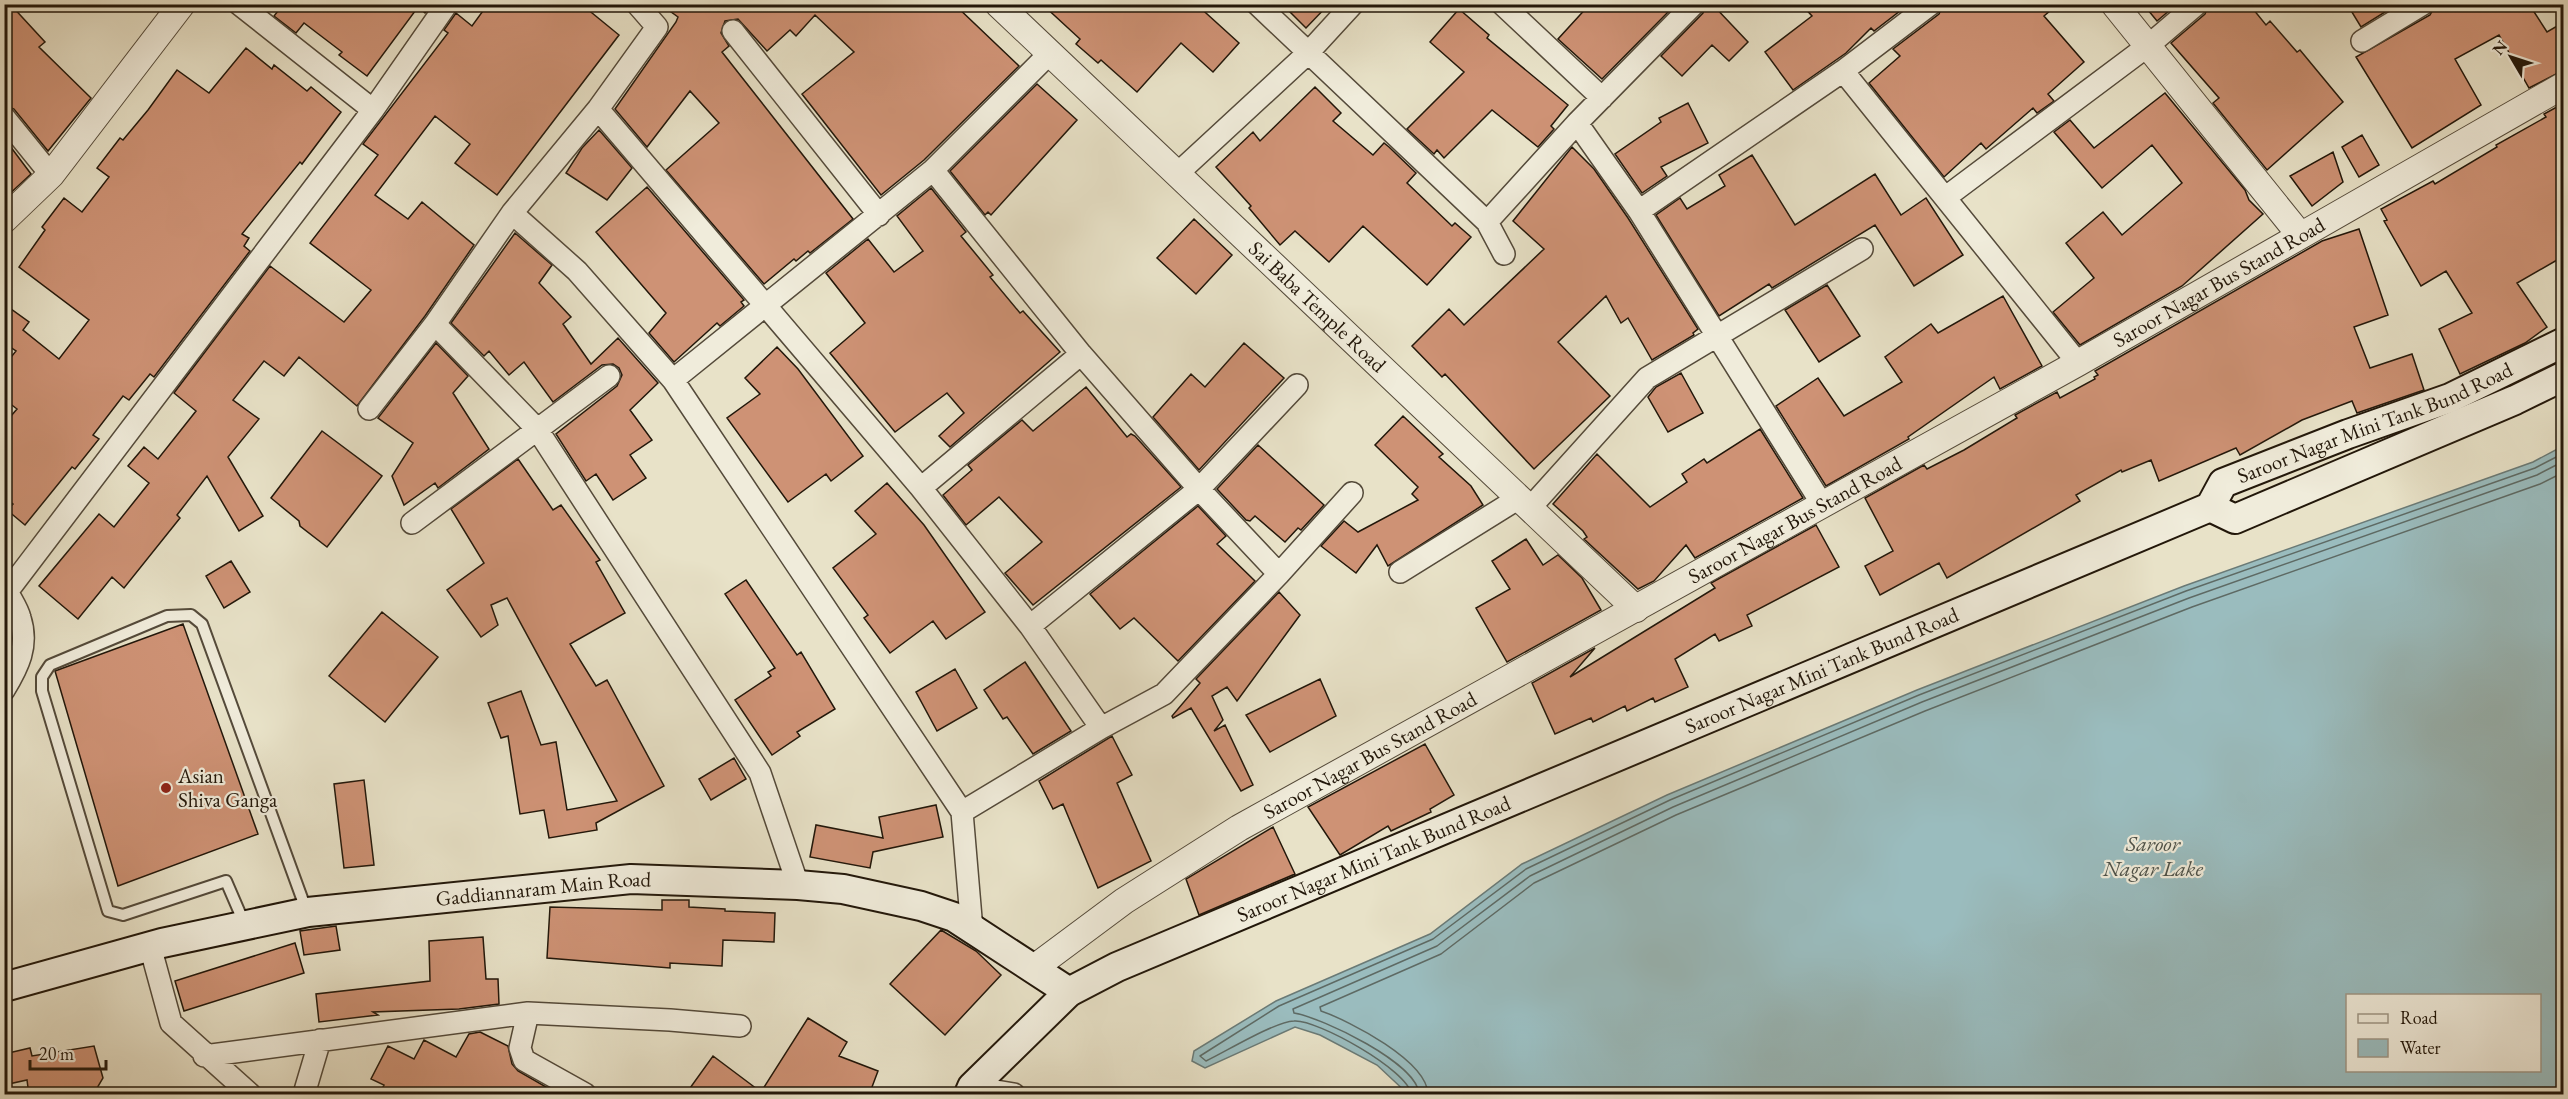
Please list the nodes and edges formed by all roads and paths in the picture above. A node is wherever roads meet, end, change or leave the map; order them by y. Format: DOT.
graph roads {
  1 [pos="182,4"];
  2 [pos="239,4"];
  3 [pos="447,4"];
  4 [pos="637,4"];
  5 [pos="998,4"];
  6 [pos="1257,4"];
  7 [pos="1353,4"];
  8 [pos="1502,4"];
  9 [pos="1694,4"];
  10 [pos="1931,4"];
  11 [pos="2114,4"];
  12 [pos="2197,4"];
  13 [pos="2423,4"];
  14 [pos="733,31"];
  15 [pos="2362,41"];
  16 [pos="2149,45"];
  17 [pos="1050,53"];
  18 [pos="1308,53"];
  19 [pos="1844,71"];
  20 [pos="2564,84"];
  21 [pos="1602,98"];
  22 [pos="598,109"];
  23 [pos="373,110"];
  24 [pos="4,117"];
  25 [pos="1577,123"];
  26 [pos="933,170"];
  27 [pos="1177,174"];
  28 [pos="51,175"];
  29 [pos="1946,197"];
  30 [pos="1639,211"];
  31 [pos="512,213"];
  32 [pos="879,215"];
  33 [pos="4,220"];
  34 [pos="1487,222"];
  35 [pos="2300,235"];
  36 [pos="1862,249"];
  37 [pos="1504,254"];
  38 [pos="764,306"];
  39 [pos="435,324"];
  40 [pos="1716,337"];
  41 [pos="2553,347"];
  42 [pos="1081,354"];
  43 [pos="2079,363"];
  44 [pos="609,376"];
  45 [pos="2562,376"];
  46 [pos="673,380"];
  47 [pos="1298,385"];
  48 [pos="369,409"];
  49 [pos="537,429"];
  50 [pos="921,488"];
  51 [pos="1199,489"];
  52 [pos="1352,493"];
  53 [pos="1524,503"];
  54 [pos="1822,504"];
  55 [pos="2210,507"];
  56 [pos="412,523"];
  57 [pos="1400,572"];
  58 [pos="1279,574"];
  59 [pos="6,588"];
  60 [pos="1636,609"];
  61 [pos="1030,626"];
  62 [pos="4,690"];
  63 [pos="1101,728"];
  64 [pos="962,812"];
  65 [pos="798,885"];
  66 [pos="308,912"];
  67 [pos="245,925"];
  68 [pos="972,930"];
  69 [pos="150,946"];
  70 [pos="1034,968"];
  71 [pos="4,987"];
  72 [pos="1069,992"];
  73 [pos="528,1013"];
  74 [pos="740,1026"];
  75 [pos="320,1040"];
  76 [pos="204,1056"];
  77 [pos="970,1091"];
  78 [pos="250,1095"];
  79 [pos="304,1095"];
  80 [pos="585,1095"];
  81 [pos="1014,1095"];
  1 -- 28 [label="street"];
  2 -- 23 [label="street"];
  3 -- 23 [label="street"];
  4 -- 22 [label="street"];
  5 -- 17 [label="street, Sai Baba Temple Road"];
  6 -- 18 [label="street"];
  7 -- 18 [label="street"];
  8 -- 21 [label="street"];
  9 -- 21 [label="street"];
  10 -- 19 [label="street"];
  11 -- 16 [label="street"];
  12 -- 16 [label="street"];
  13 -- 15 [label="street"];
  14 -- 32 [label="street"];
  16 -- 29 [label="street"];
  16 -- 35 [label="street"];
  17 -- 26 [label="street"];
  17 -- 27 [label="street, Sai Baba Temple Road"];
  18 -- 27 [label="street"];
  18 -- 34 [label="street"];
  19 -- 29 [label="street"];
  19 -- 30 [label="street"];
  20 -- 35 [label="street, Saroor Nagar Bus Stand Road"];
  21 -- 25 [label="street"];
  22 -- 31 [label="street"];
  22 -- 38 [label="street"];
  23 -- 59 [label="street"];
  24 -- 28 [label="street"];
  25 -- 30 [label="street"];
  25 -- 34 [label="street"];
  26 -- 32 [label="street"];
  26 -- 42 [label="street"];
  27 -- 53 [label="street, Sai Baba Temple Road"];
  28 -- 33 [label="street"];
  29 -- 43 [label="street"];
  30 -- 40 [label="street"];
  31 -- 39 [label="street"];
  31 -- 46 [label="street"];
  32 -- 38 [label="street"];
  34 -- 37 [label="street"];
  35 -- 43 [label="street, Saroor Nagar Bus Stand Road"];
  36 -- 40 [label="street"];
  38 -- 46 [label="street"];
  38 -- 50 [label="street"];
  39 -- 48 [label="street"];
  39 -- 49 [label="street"];
  40 -- 53 [label="street"];
  40 -- 54 [label="street"];
  41 -- 45 [label="main road"];
  41 -- 55 [label="main road, Saroor Nagar Mini Tank Bund Road"];
  42 -- 50 [label="street"];
  42 -- 51 [label="street"];
  43 -- 54 [label="street, Saroor Nagar Bus Stand Road"];
  44 -- 49 [label="street"];
  45 -- 55 [label="main road"];
  46 -- 64 [label="street"];
  47 -- 51 [label="street"];
  49 -- 56 [label="street"];
  49 -- 65 [label="street"];
  50 -- 61 [label="street"];
  51 -- 58 [label="street"];
  51 -- 61 [label="street"];
  52 -- 58 [label="street"];
  53 -- 57 [label="street"];
  53 -- 60 [label="street, Sai Baba Temple Road"];
  54 -- 60 [label="street, Saroor Nagar Bus Stand Road"];
  55 -- 72 [label="main road, Saroor Nagar Mini Tank Bund Road"];
  58 -- 63 [label="street"];
  59 -- 62 [label="street"];
  60 -- 70 [label="street, Saroor Nagar Bus Stand Road"];
  61 -- 63 [label="street"];
  63 -- 64 [label="street"];
  64 -- 68 [label="street"];
  65 -- 66 [label="main road, Gaddiannaram Main Road"];
  65 -- 68 [label="main road, Gaddiannaram Main Road"];
  66 -- 67 [label="main road, Gaddiannaram Main Road"];
  66 -- 67 [label="lane"];
  67 -- 69 [label="main road, Gaddiannaram Main Road"];
  68 -- 70 [label="main road, Gaddiannaram Main Road"];
  69 -- 71 [label="main road, Gaddiannaram Main Road"];
  69 -- 76 [label="street"];
  70 -- 72 [label="main road, Gaddiannaram Main Road"];
  72 -- 77 [label="main road, Saroor Nagar Mini Tank Bund Road"];
  73 -- 74 [label="street"];
  73 -- 75 [label="street"];
  73 -- 80 [label="street"];
  75 -- 76 [label="street"];
  75 -- 79 [label="street"];
  76 -- 78 [label="street"];
  77 -- 81 [label="street"];
}
